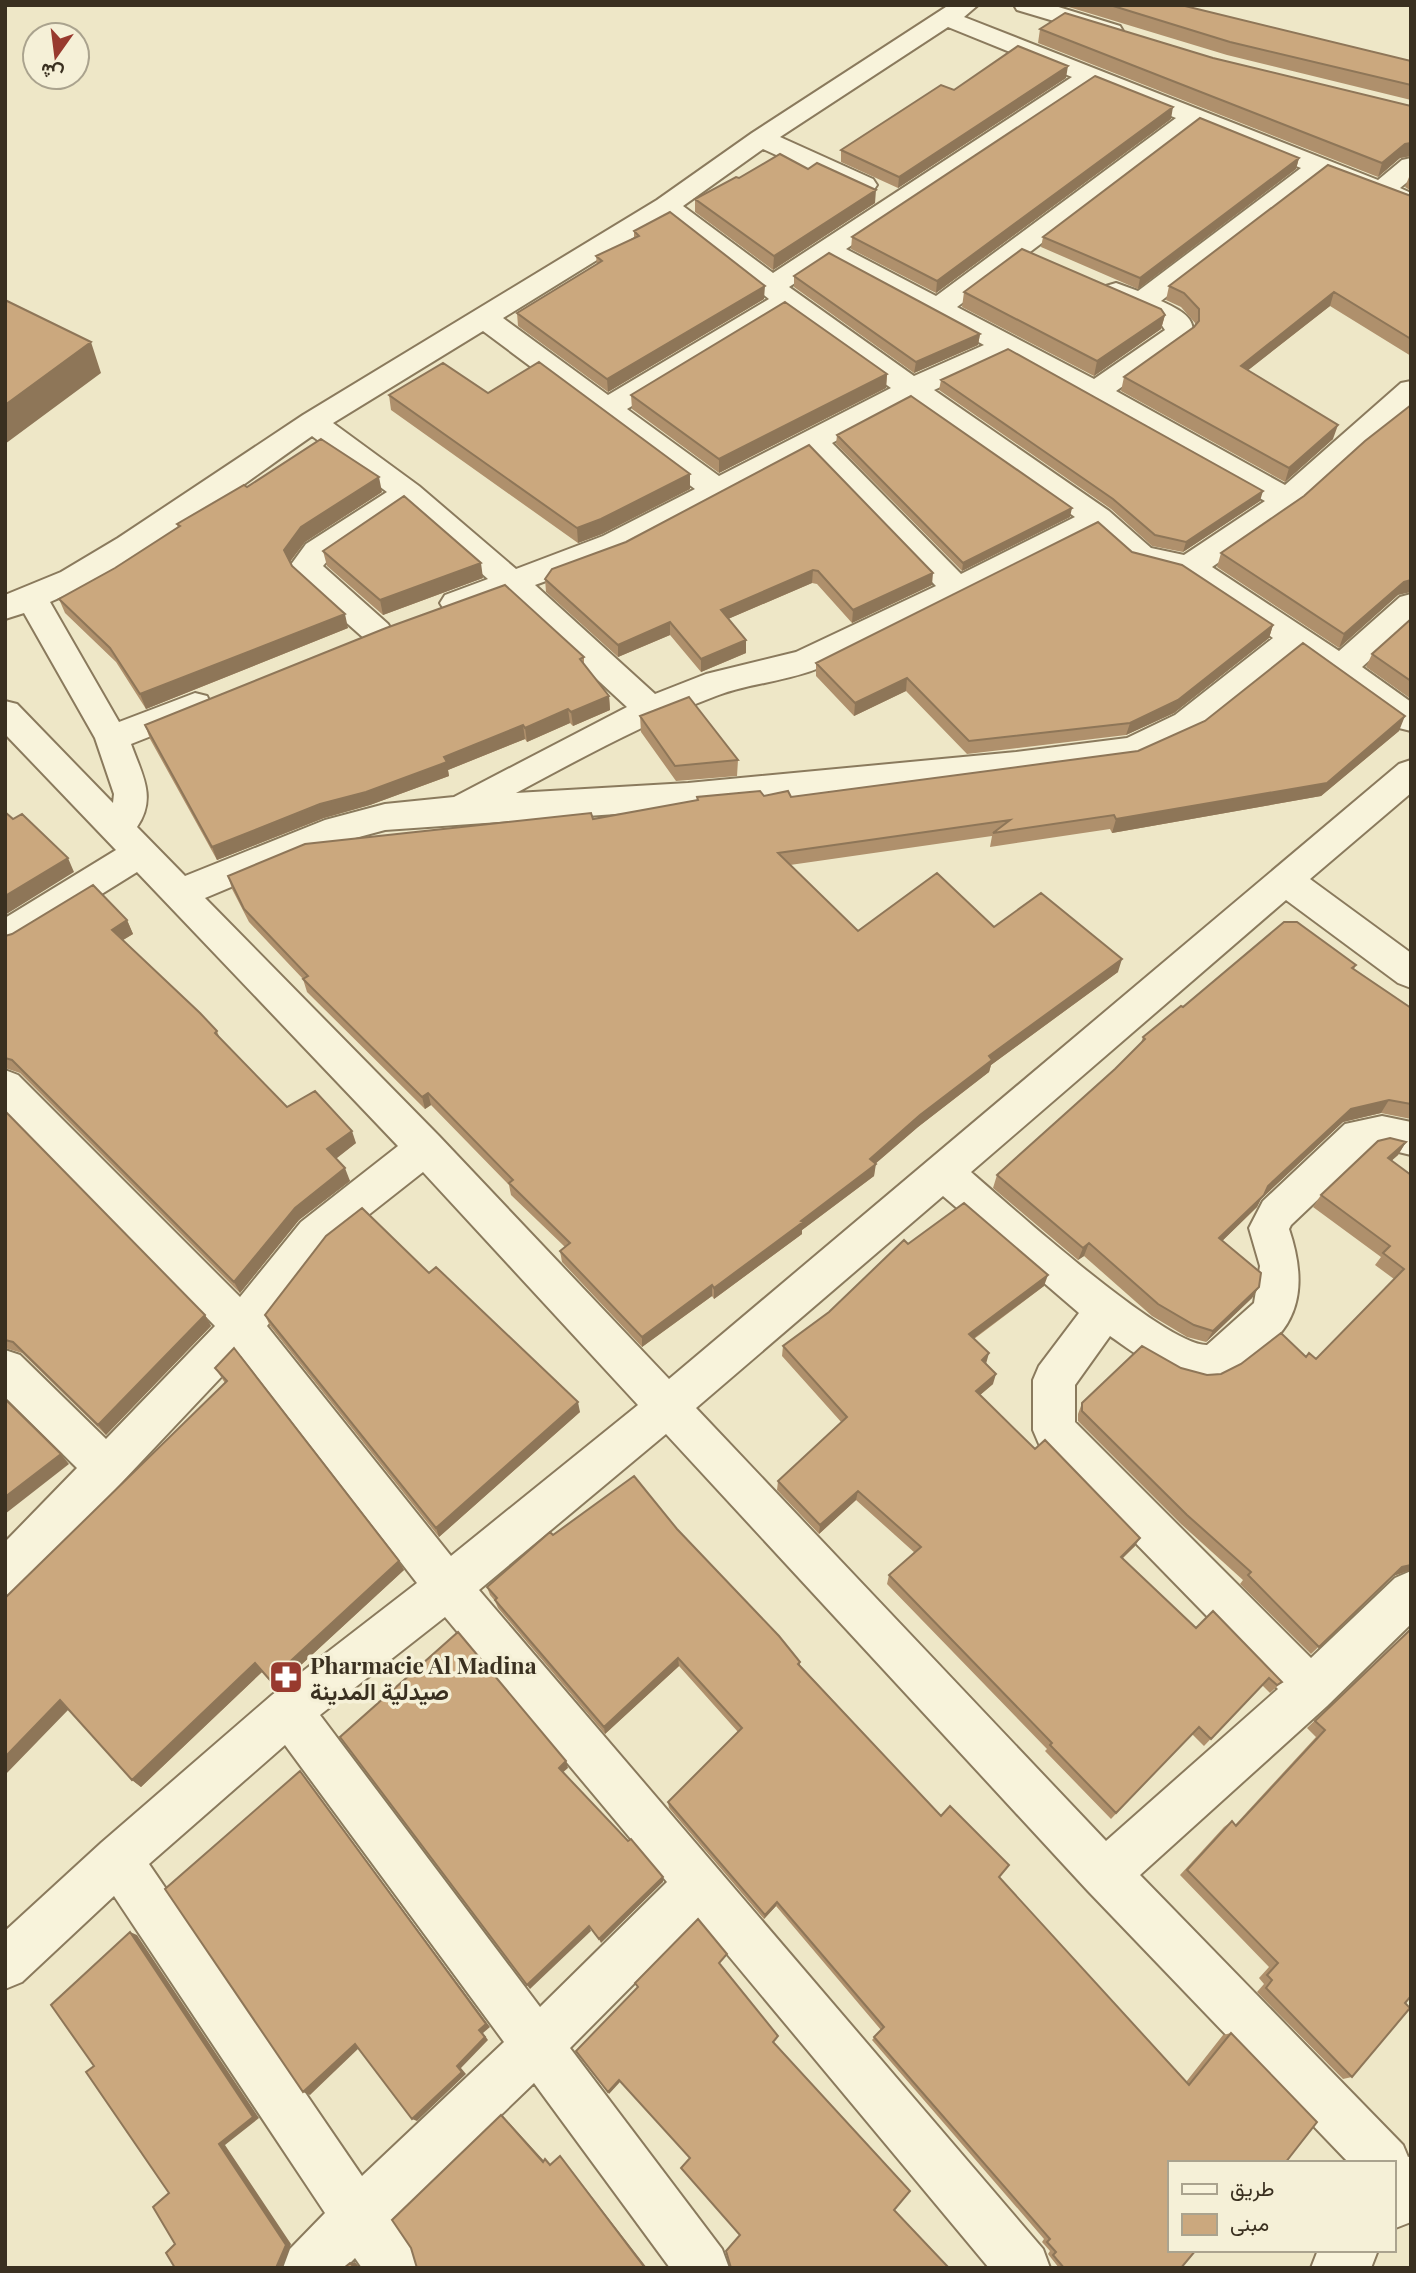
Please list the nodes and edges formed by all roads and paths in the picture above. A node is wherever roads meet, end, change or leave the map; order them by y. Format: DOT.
graph roads {
  1 [pos="1026,5"];
  2 [pos="956,12"];
  3 [pos="1129,37"];
  4 [pos="1091,75"];
  5 [pos="1193,117"];
  6 [pos="761,138"];
  7 [pos="1411,166"];
  8 [pos="1318,167"];
  9 [pos="1380,191"];
  10 [pos="898,201"];
  11 [pos="1411,202"];
  12 [pos="666,206"];
  13 [pos="827,250"];
  14 [pos="1091,282"];
  15 [pos="779,293"];
  16 [pos="1141,303"];
  17 [pos="937,309"];
  18 [pos="484,318"];
  19 [pos="1006,346"];
  20 [pos="911,389"];
  21 [pos="1411,390"];
  22 [pos="1095,392"];
  23 [pos="606,409"];
  24 [pos="313,422"];
  25 [pos="813,441"];
  26 [pos="719,491"];
  27 [pos="408,493"];
  28 [pos="1287,500"];
  29 [pos="1098,517"];
  30 [pos="1189,566"];
  31 [pos="513,583"];
  32 [pos="958,590"];
  33 [pos="13,604"];
  34 [pos="1411,605"];
  35 [pos="1296,638"];
  36 [pos="1340,668"];
  37 [pos="226,693"];
  38 [pos="652,711"];
  39 [pos="5,713"];
  40 [pos="1411,719"];
  41 [pos="112,738"];
  42 [pos="1411,773"];
  43 [pos="456,810"];
  44 [pos="129,841"];
  45 [pos="1285,880"];
  46 [pos="178,894"];
  47 [pos="5,936"];
  48 [pos="1411,973"];
  49 [pos="5,1086"];
  50 [pos="1411,1139"];
  51 [pos="425,1148"];
  52 [pos="943,1172"];
  53 [pos="1107,1309"];
  54 [pos="242,1326"];
  55 [pos="5,1369"];
  56 [pos="667,1407"];
  57 [pos="106,1468"];
  58 [pos="5,1574"];
  59 [pos="448,1587"];
  60 [pos="1407,1606"];
  61 [pos="1311,1690"];
  62 [pos="288,1711"];
  63 [pos="118,1860"];
  64 [pos="1105,1874"];
  65 [pos="699,1884"];
  66 [pos="5,1965"];
  67 [pos="537,2045"];
  68 [pos="1380,2161"];
  69 [pos="358,2216"];
  70 [pos="1350,2252"];
  71 [pos="309,2268"];
  72 [pos="393,2268"];
  73 [pos="704,2268"];
  74 [pos="1024,2268"];
  75 [pos="1337,2268"];
  1 -- 3 [label="street"];
  2 -- 4 [label="street"];
  2 -- 6 [label="street"];
  4 -- 5 [label="street"];
  4 -- 10 [label="street"];
  5 -- 8 [label="street"];
  5 -- 17 [label="street"];
  6 -- 10 [label="street"];
  6 -- 12 [label="street"];
  7 -- 9 [label="street"];
  8 -- 9 [label="street"];
  8 -- 16 [label="street"];
  9 -- 11 [label="street"];
  10 -- 13 [label="street"];
  12 -- 15 [label="street"];
  12 -- 18 [label="street"];
  13 -- 15 [label="street"];
  13 -- 17 [label="street"];
  14 -- 16 [label="street"];
  15 -- 20 [label="street"];
  15 -- 23 [label="street"];
  16 -- 22 [label="street"];
  17 -- 19 [label="street"];
  18 -- 23 [label="street"];
  18 -- 24 [label="street"];
  19 -- 20 [label="street"];
  19 -- 22 [label="street"];
  20 -- 25 [label="street"];
  20 -- 29 [label="street"];
  21 -- 28 [label="street"];
  22 -- 28 [label="street"];
  23 -- 26 [label="street"];
  24 -- 27 [label="street"];
  24 -- 33 [label="street"];
  25 -- 26 [label="street"];
  25 -- 32 [label="street"];
  26 -- 31 [label="street"];
  27 -- 31 [label="street"];
  27 -- 31 [label="street"];
  28 -- 30 [label="street"];
  29 -- 30 [label="street"];
  29 -- 32 [label="street"];
  30 -- 35 [label="street"];
  31 -- 38 [label="street"];
  32 -- 38 [label="street"];
  33 -- 41 [label="street"];
  34 -- 36 [label="street"];
  35 -- 36 [label="street"];
  35 -- 43 [label="street"];
  36 -- 40 [label="street"];
  37 -- 41 [label="street"];
  38 -- 43 [label="street"];
  39 -- 44 [label="street"];
  41 -- 44 [label="street"];
  42 -- 45 [label="street"];
  43 -- 46 [label="street"];
  44 -- 46 [label="street"];
  44 -- 47 [label="street"];
  45 -- 48 [label="street"];
  45 -- 52 [label="street"];
  46 -- 51 [label="street"];
  49 -- 54 [label="street"];
  50 -- 53 [label="street"];
  51 -- 54 [label="street"];
  51 -- 56 [label="street"];
  52 -- 53 [label="street"];
  52 -- 56 [label="street"];
  53 -- 61 [label="street"];
  54 -- 57 [label="street"];
  54 -- 59 [label="street"];
  55 -- 57 [label="street"];
  56 -- 59 [label="street"];
  56 -- 64 [label="street"];
  57 -- 58 [label="street"];
  59 -- 62 [label="street"];
  59 -- 65 [label="street"];
  60 -- 61 [label="street"];
  61 -- 64 [label="street"];
  62 -- 63 [label="street"];
  62 -- 67 [label="street"];
  63 -- 66 [label="street"];
  63 -- 69 [label="street"];
  64 -- 68 [label="street"];
  65 -- 67 [label="street"];
  65 -- 74 [label="street"];
  67 -- 69 [label="street"];
  67 -- 73 [label="street"];
  69 -- 71 [label="street"];
  69 -- 72 [label="street"];
  70 -- 75 [label="street"];
}
